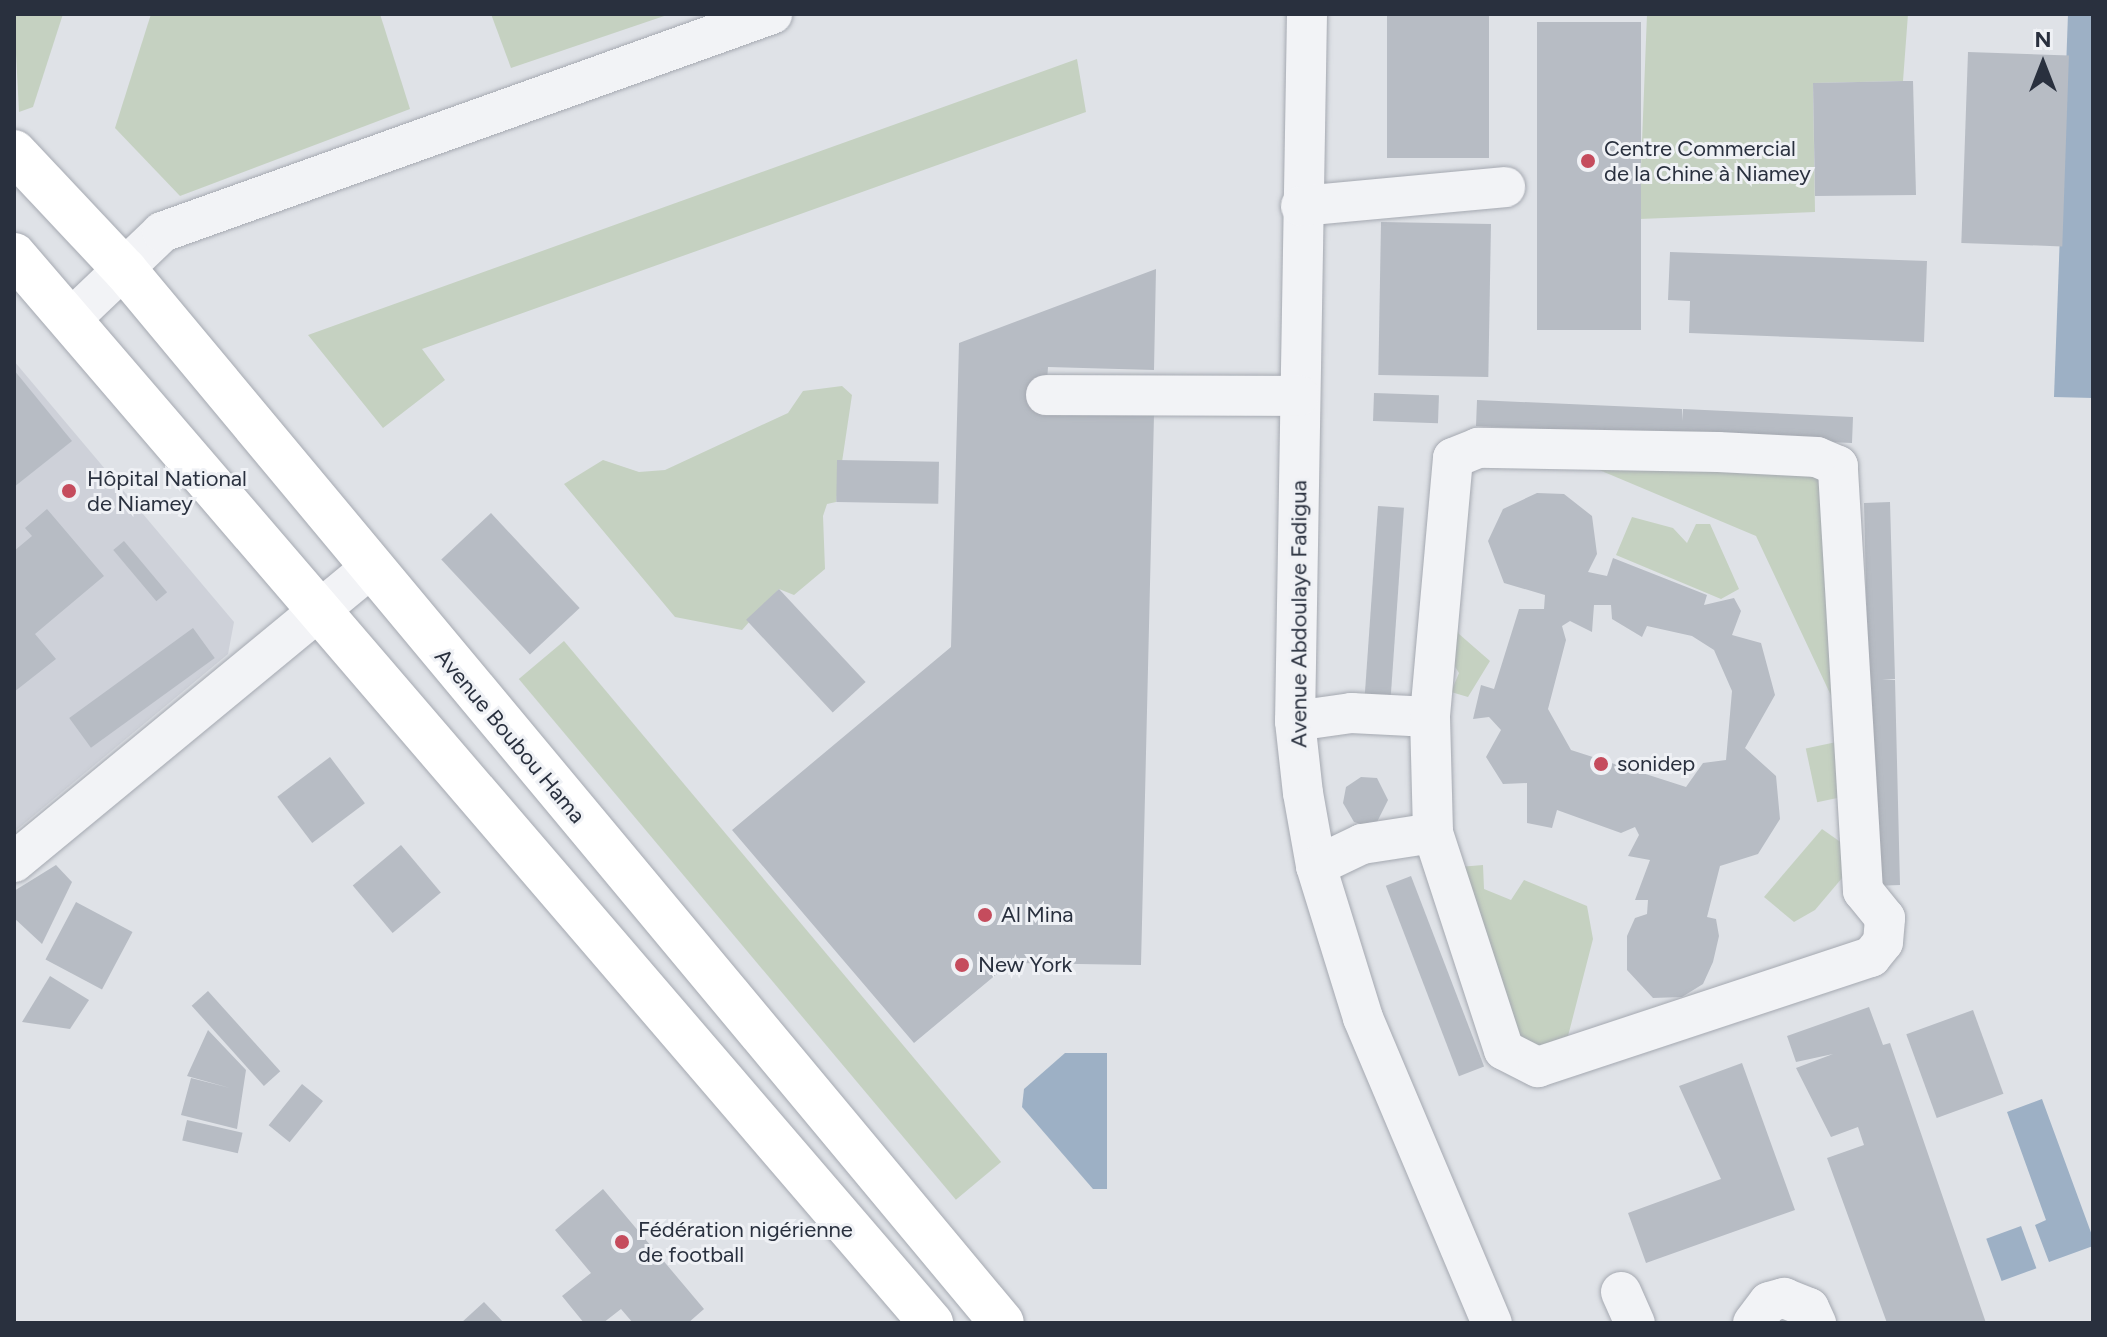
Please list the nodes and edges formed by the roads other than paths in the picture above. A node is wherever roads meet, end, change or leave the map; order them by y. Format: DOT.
graph roads {
  1 [pos="772,14"];
  2 [pos="1307,14"];
  3 [pos="14,152"];
  4 [pos="1505,187"];
  5 [pos="1301,206"];
  6 [pos="14,255"];
  7 [pos="125,270"];
  8 [pos="70,320"];
  9 [pos="1046,395"];
  10 [pos="1299,396"];
  11 [pos="370,569"];
  12 [pos="318,606"];
  13 [pos="1430,717"];
  14 [pos="1295,721"];
  15 [pos="1433,833"];
  16 [pos="14,862"];
  17 [pos="1316,866"];
  18 [pos="931,1323"];
  19 [pos="1002,1323"];
  20 [pos="1492,1323"];
  21 [pos="1753,1323"];
  22 [pos="1816,1323"];
  1 -- 7 [label="street"];
  2 -- 5 [label="street, Avenue Abdoulaye Fadigua"];
  3 -- 7 [label="main road, Avenue Boubou Hama"];
  4 -- 5 [label="street"];
  5 -- 10 [label="street, Avenue Abdoulaye Fadigua"];
  6 -- 8 [label="main road"];
  7 -- 8 [label="street"];
  7 -- 11 [label="main road, Avenue Boubou Hama"];
  8 -- 12 [label="main road"];
  9 -- 10 [label="street"];
  10 -- 14 [label="street, Avenue Abdoulaye Fadigua"];
  11 -- 12 [label="street"];
  11 -- 19 [label="main road, Avenue Boubou Hama"];
  12 -- 16 [label="street"];
  12 -- 18 [label="main road"];
  13 -- 14 [label="street"];
  13 -- 15 [label="street"];
  13 -- 15 [label="street"];
  14 -- 17 [label="street, Avenue Abdoulaye Fadigua"];
  15 -- 17 [label="street"];
  17 -- 20 [label="street, Avenue Abdoulaye Fadigua"];
  21 -- 22 [label="street"];
}
